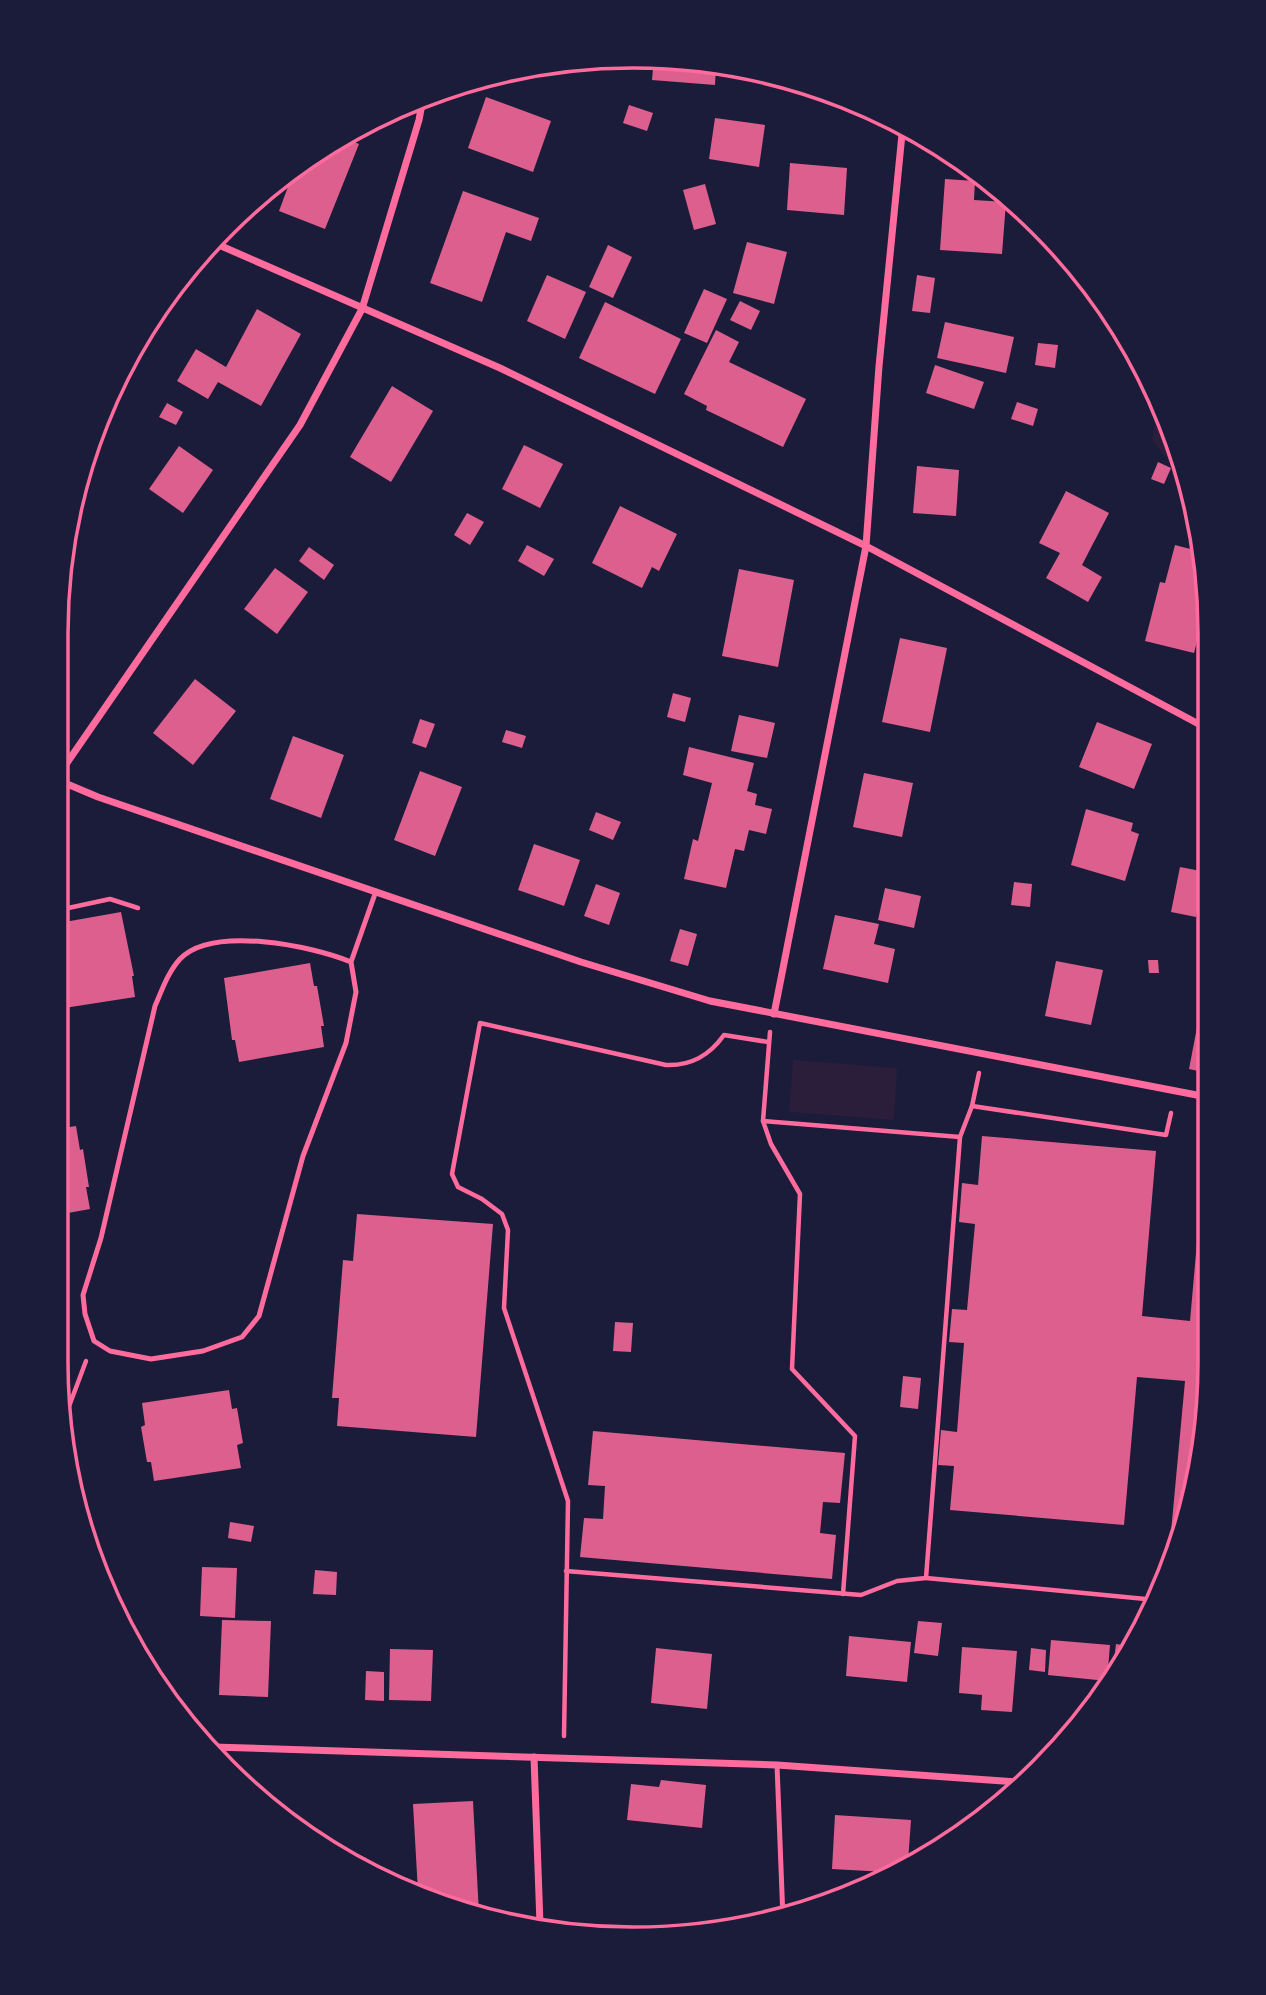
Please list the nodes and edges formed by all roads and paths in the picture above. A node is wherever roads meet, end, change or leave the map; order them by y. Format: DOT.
graph roads {
  1 [pos="421,110"];
  2 [pos="901,136"];
  3 [pos="222,246"];
  4 [pos="362,309"];
  5 [pos="866,546"];
  6 [pos="1198,724"];
  7 [pos="68,761"];
  8 [pos="68,784"];
  9 [pos="376,891"];
  10 [pos="68,908"];
  11 [pos="138,908"];
  12 [pos="351,962"];
  13 [pos="774,1014"];
  14 [pos="768,1042"];
  15 [pos="982,1055"];
  16 [pos="1176,1091"];
  17 [pos="1198,1095"];
  18 [pos="972,1106"];
  19 [pos="763,1121"];
  20 [pos="960,1137"];
  21 [pos="94,1340"];
  22 [pos="69,1402"];
  23 [pos="566,1571"];
  24 [pos="926,1578"];
  25 [pos="844,1594"];
  26 [pos="1146,1599"];
  27 [pos="220,1746"];
  28 [pos="534,1757"];
  29 [pos="564,1758"];
  30 [pos="777,1765"];
  31 [pos="1011,1782"];
  32 [pos="783,1907"];
  33 [pos="540,1919"];
  1 -- 4 [label="street"];
  2 -- 5 [label="street"];
  3 -- 4 [label="street"];
  4 -- 5 [label="street"];
  4 -- 7 [label="street"];
  5 -- 6 [label="street"];
  5 -- 13 [label="street"];
  8 -- 9 [label="street"];
  9 -- 12 [label="lane"];
  9 -- 13 [label="street"];
  10 -- 11 [label="path"];
  12 -- 21 [label="lane"];
  12 -- 21 [label="lane"];
  13 -- 14 [label="path"];
  13 -- 15 [label="street"];
  14 -- 19 [label="path"];
  14 -- 23 [label="path"];
  15 -- 16 [label="street"];
  15 -- 18 [label="path"];
  16 -- 17 [label="street"];
  16 -- 18 [label="path"];
  18 -- 20 [label="path"];
  19 -- 20 [label="path"];
  19 -- 25 [label="path"];
  20 -- 24 [label="path"];
  21 -- 22 [label="path"];
  23 -- 25 [label="path"];
  23 -- 29 [label="path"];
  24 -- 25 [label="path"];
  24 -- 26 [label="path"];
  27 -- 28 [label="street"];
  28 -- 29 [label="street"];
  28 -- 33 [label="street"];
  29 -- 30 [label="street"];
  30 -- 31 [label="street"];
  30 -- 32 [label="lane"];
}
